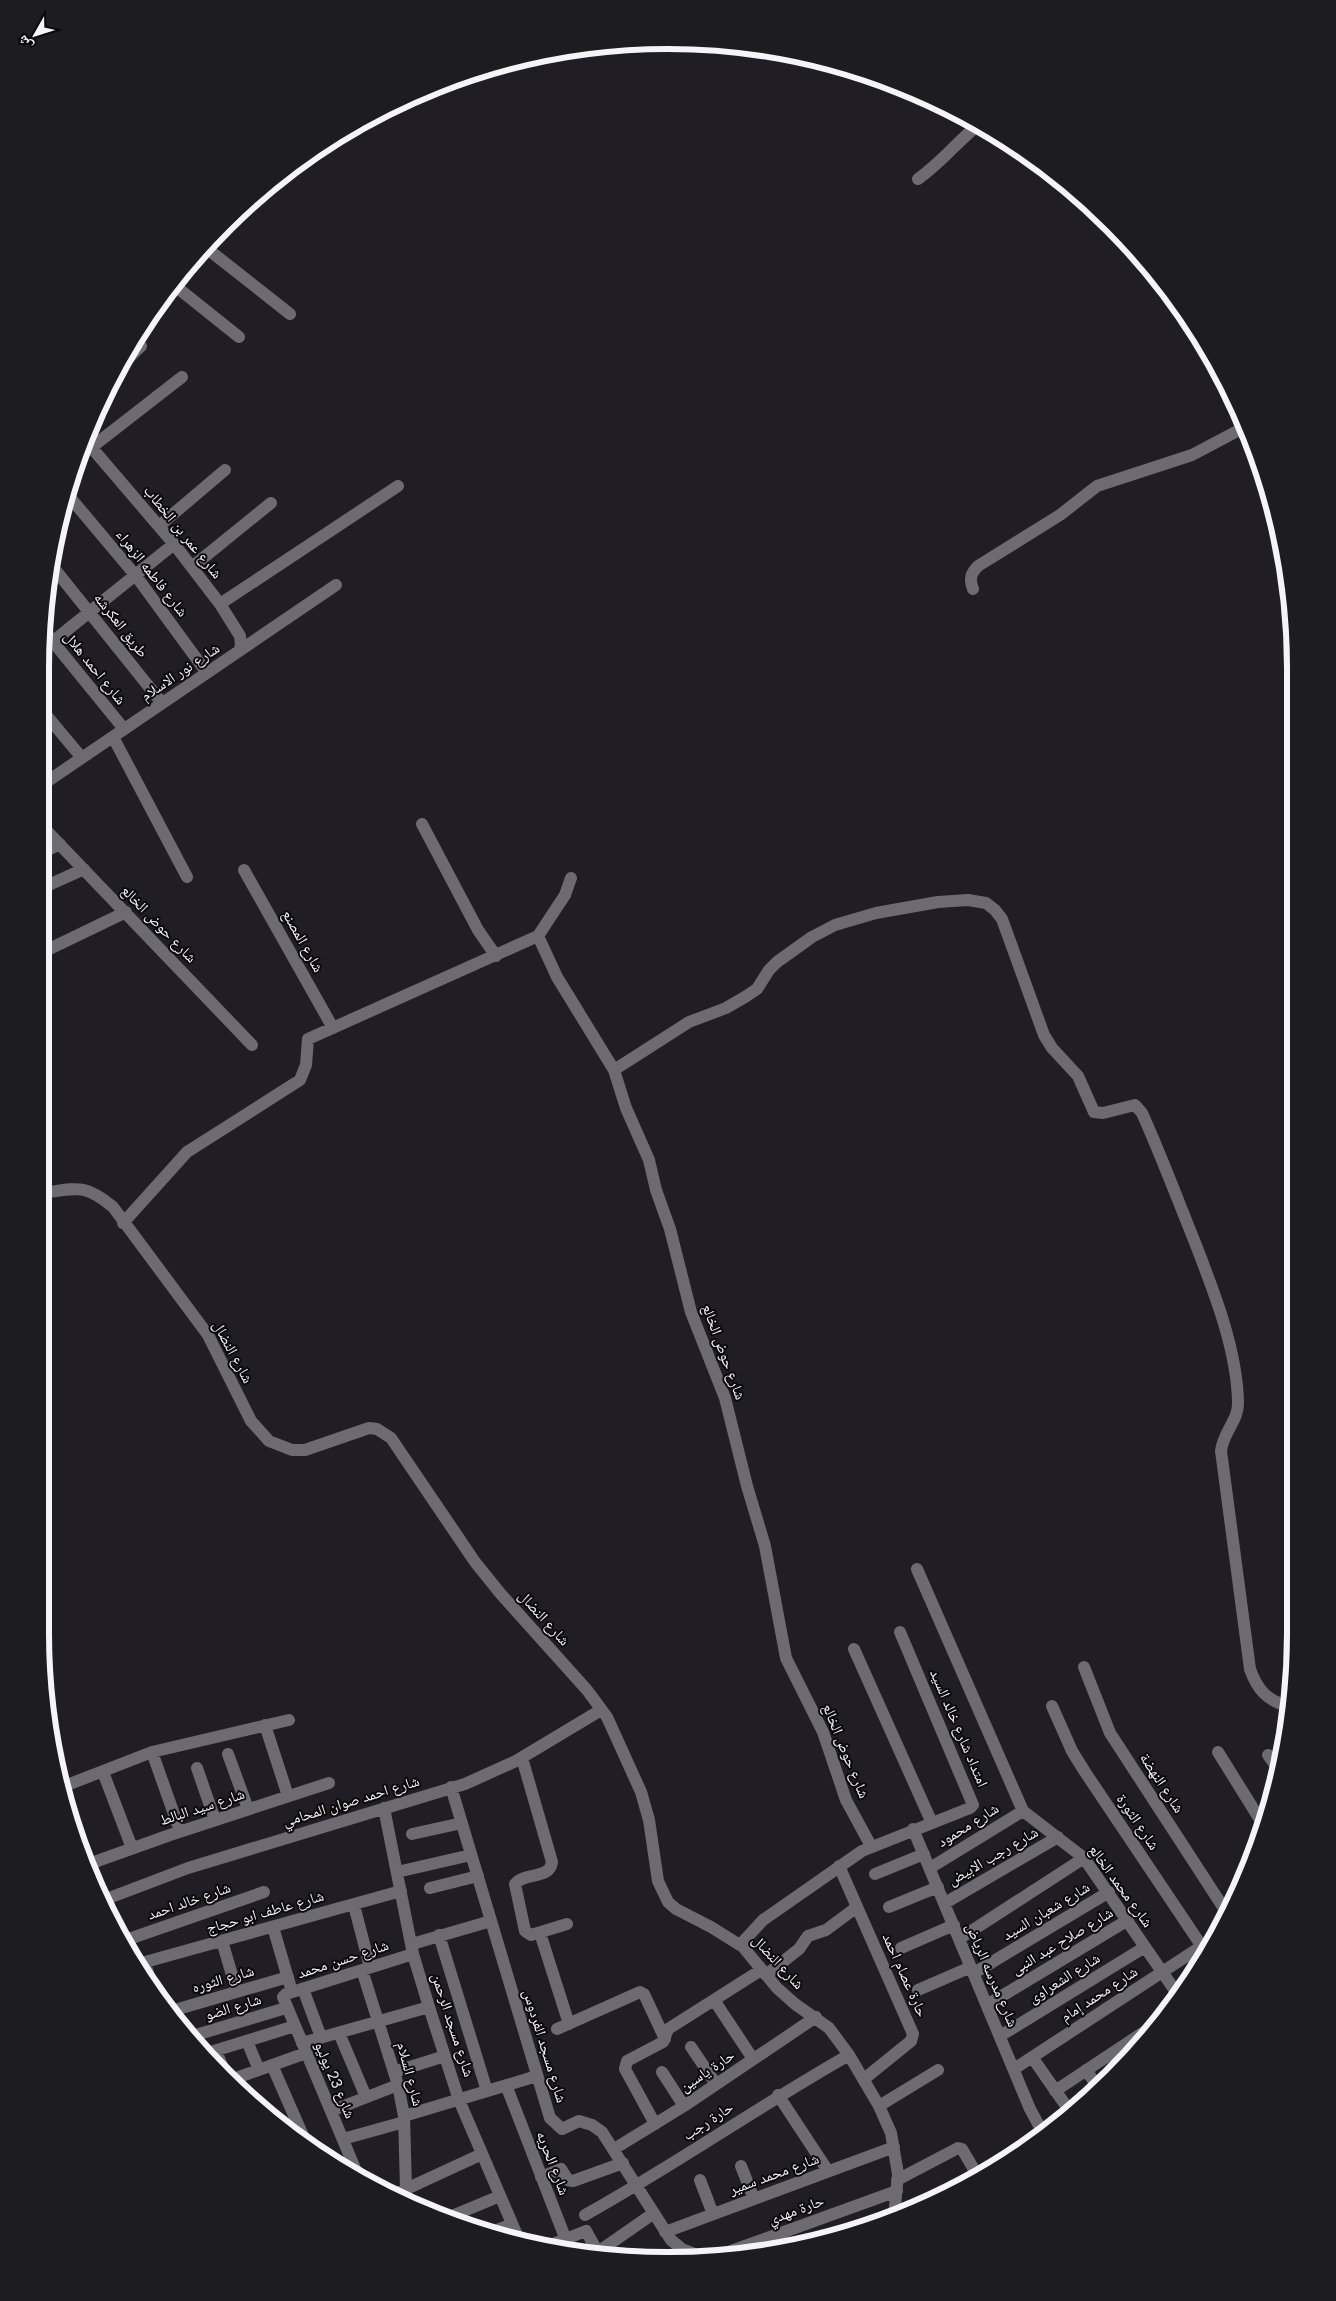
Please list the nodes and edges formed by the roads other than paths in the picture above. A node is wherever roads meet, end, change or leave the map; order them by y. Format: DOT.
graph roads {
  1 [pos="973,129"];
  2 [pos="918,178"];
  3 [pos="210,251"];
  4 [pos="179,288"];
  5 [pos="290,314"];
  6 [pos="239,337"];
  7 [pos="141,346"];
  8 [pos="137,350"];
  9 [pos="182,377"];
  10 [pos="1239,430"];
  11 [pos="92,442"];
  12 [pos="91,446"];
  13 [pos="226,470"];
  14 [pos="398,486"];
  15 [pos="72,500"];
  16 [pos="271,503"];
  17 [pos="159,526"];
  18 [pos="174,544"];
  19 [pos="192,567"];
  20 [pos="57,571"];
  21 [pos="136,576"];
  22 [pos="336,585"];
  23 [pos="973,589"];
  24 [pos="220,604"];
  25 [pos="90,611"];
  26 [pos="50,636"];
  27 [pos="53,640"];
  28 [pos="50,643"];
  29 [pos="238,651"];
  30 [pos="207,673"];
  31 [pos="162,703"];
  32 [pos="49,718"];
  33 [pos="124,730"];
  34 [pos="113,737"];
  35 [pos="82,758"];
  36 [pos="49,780"];
  37 [pos="422,824"];
  38 [pos="49,833"];
  39 [pos="60,844"];
  40 [pos="49,850"];
  41 [pos="84,869"];
  42 [pos="244,870"];
  43 [pos="187,877"];
  44 [pos="570,878"];
  45 [pos="49,885"];
  46 [pos="126,912"];
  47 [pos="538,936"];
  48 [pos="49,949"];
  49 [pos="496,956"];
  50 [pos="333,1028"];
  51 [pos="252,1045"];
  52 [pos="614,1070"];
  53 [pos="49,1192"];
  54 [pos="123,1224"];
  55 [pos="917,1569"];
  56 [pos="900,1632"];
  57 [pos="854,1649"];
  58 [pos="1084,1667"];
  59 [pos="1283,1705"];
  60 [pos="1052,1706"];
  61 [pos="601,1710"];
  62 [pos="289,1720"];
  63 [pos="265,1725"];
  64 [pos="152,1752"];
  65 [pos="1218,1752"];
  66 [pos="228,1754"];
  67 [pos="1268,1755"];
  68 [pos="522,1758"];
  69 [pos="1273,1762"];
  70 [pos="197,1768"];
  71 [pos="103,1772"];
  72 [pos="329,1783"];
  73 [pos="68,1785"];
  74 [pos="452,1787"];
  75 [pos="288,1796"];
  76 [pos="384,1808"];
  77 [pos="248,1809"];
  78 [pos="1023,1811"];
  79 [pos="1259,1817"];
  80 [pos="215,1820"];
  81 [pos="462,1823"];
  82 [pos="932,1823"];
  83 [pos="914,1829"];
  84 [pos="180,1831"];
  85 [pos="412,1834"];
  86 [pos="1058,1837"];
  87 [pos="871,1846"];
  88 [pos="132,1848"];
  89 [pos="924,1854"];
  90 [pos="471,1855"];
  91 [pos="1084,1858"];
  92 [pos="93,1862"];
  93 [pos="839,1866"];
  94 [pos="930,1868"];
  95 [pos="397,1872"];
  96 [pos="875,1874"];
  97 [pos="478,1876"];
  98 [pos="938,1887"];
  99 [pos="430,1888"];
  100 [pos="401,1891"];
  101 [pos="264,1892"];
  102 [pos="1109,1892"];
  103 [pos="109,1898"];
  104 [pos="945,1903"];
  105 [pos="857,1907"];
  106 [pos="889,1907"];
  107 [pos="1223,1907"];
  108 [pos="355,1909"];
  109 [pos="1128,1920"];
  110 [pos="491,1921"];
  111 [pos="568,1924"];
  112 [pos="954,1925"];
  113 [pos="274,1927"];
  114 [pos="540,1932"];
  115 [pos="439,1935"];
  116 [pos="129,1938"];
  117 [pos="959,1939"];
  118 [pos="222,1941"];
  119 [pos="740,1945"];
  120 [pos="1202,1946"];
  121 [pos="1145,1947"];
  122 [pos="901,1948"];
  123 [pos="413,1949"];
  124 [pos="1199,1951"];
  125 [pos="144,1963"];
  126 [pos="366,1968"];
  127 [pos="973,1970"];
  128 [pos="1163,1972"];
  129 [pos="764,1973"];
  130 [pos="288,1977"];
  131 [pos="1174,1989"];
  132 [pos="918,1990"];
  133 [pos="237,1992"];
  134 [pos="291,1996"];
  135 [pos="714,2000"];
  136 [pos="987,2005"];
  137 [pos="429,2007"];
  138 [pos="177,2009"];
  139 [pos="816,2017"];
  140 [pos="378,2022"];
  141 [pos="294,2026"];
  142 [pos="338,2032"];
  143 [pos="196,2034"];
  144 [pos="1000,2036"];
  145 [pos="1138,2036"];
  146 [pos="322,2037"];
  147 [pos="665,2039"];
  148 [pos="247,2041"];
  149 [pos="691,2047"];
  150 [pos="304,2048"];
  151 [pos="212,2051"];
  152 [pos="849,2055"];
  153 [pos="445,2056"];
  154 [pos="1032,2057"];
  155 [pos="753,2059"];
  156 [pos="272,2065"];
  157 [pos="1014,2069"];
  158 [pos="259,2070"];
  159 [pos="938,2070"];
  160 [pos="1086,2070"];
  161 [pos="662,2072"];
  162 [pos="537,2076"];
  163 [pos="237,2078"];
  164 [pos="396,2078"];
  165 [pos="864,2079"];
  166 [pos="1094,2082"];
  167 [pos="716,2084"];
  168 [pos="506,2086"];
  169 [pos="1055,2090"];
  170 [pos="487,2091"];
  171 [pos="778,2095"];
  172 [pos="366,2097"];
  173 [pos="460,2100"];
  174 [pos="684,2106"];
  175 [pos="879,2106"];
  176 [pos="1067,2107"];
  177 [pos="331,2111"];
  178 [pos="404,2119"];
  179 [pos="655,2124"];
  180 [pos="1040,2127"];
  181 [pos="301,2131"];
  182 [pos="343,2140"];
  183 [pos="894,2147"];
  184 [pos="614,2149"];
  185 [pos="482,2154"];
  186 [pos="623,2163"];
  187 [pos="741,2166"];
  188 [pos="354,2167"];
  189 [pos="828,2171"];
  190 [pos="975,2171"];
  191 [pos="541,2177"];
  192 [pos="700,2180"];
  193 [pos="637,2186"];
  194 [pos="897,2186"];
  195 [pos="406,2189"];
  196 [pos="401,2191"];
  197 [pos="500,2196"];
  198 [pos="754,2199"];
  199 [pos="895,2209"];
  200 [pos="654,2213"];
  201 [pos="456,2214"];
  202 [pos="713,2214"];
  203 [pos="585,2215"];
  204 [pos="512,2224"];
  205 [pos="500,2229"];
  206 [pos="665,2232"];
  207 [pos="516,2233"];
  208 [pos="566,2239"];
  209 [pos="558,2242"];
  210 [pos="568,2244"];
  211 [pos="596,2248"];
  212 [pos="736,2248"];
  213 [pos="606,2249"];
  214 [pos="688,2252"];
  1 -- 2 [label="street"];
  3 -- 5 [label="street"];
  4 -- 6 [label="street"];
  7 -- 8 [label="street"];
  9 -- 11 [label="street"];
  10 -- 23 [label="street"];
  12 -- 17 [label="street, شارع عمر بن الخطاب"];
  13 -- 17 [label="street"];
  14 -- 24 [label="street"];
  15 -- 21 [label="street, شارع فاطمه الزهراء"];
  16 -- 19 [label="street"];
  17 -- 18 [label="street, شارع عمر بن الخطاب"];
  18 -- 19 [label="street, شارع عمر بن الخطاب"];
  18 -- 21 [label="street"];
  19 -- 24 [label="street, شارع عمر بن الخطاب"];
  20 -- 25 [label="street, طريق العكرشه"];
  21 -- 25 [label="street"];
  21 -- 30 [label="street, شارع فاطمه الزهراء"];
  22 -- 29 [label="street, شارع نور الاسلام"];
  24 -- 29 [label="street, شارع عمر بن الخطاب"];
  25 -- 27 [label="street"];
  25 -- 31 [label="street, طريق العكرشه"];
  26 -- 27 [label="street, شارع احمد هلال"];
  27 -- 28 [label="street"];
  27 -- 33 [label="street, شارع احمد هلال"];
  29 -- 30 [label="street, شارع نور الاسلام"];
  30 -- 31 [label="street, شارع نور الاسلام"];
  31 -- 33 [label="street, شارع نور الاسلام"];
  32 -- 35 [label="street"];
  33 -- 34 [label="street, شارع نور الاسلام"];
  34 -- 35 [label="street, شارع نور الاسلام"];
  34 -- 43 [label="street"];
  35 -- 36 [label="street, شارع نور الاسلام"];
  37 -- 49 [label="street"];
  38 -- 39 [label="street, شارع حوض الخالع"];
  39 -- 40 [label="street"];
  39 -- 41 [label="street, شارع حوض الخالع"];
  41 -- 45 [label="street"];
  41 -- 46 [label="street, شارع حوض الخالع"];
  42 -- 50 [label="street, شارع المصنع"];
  44 -- 47 [label="street"];
  46 -- 48 [label="street"];
  46 -- 51 [label="street, شارع حوض الخالع"];
  47 -- 49 [label="street"];
  47 -- 52 [label="street, شارع حوض الخالع"];
  49 -- 50 [label="street"];
  50 -- 54 [label="street"];
  52 -- 59 [label="street"];
  52 -- 87 [label="street, شارع حوض الخالع"];
  53 -- 54 [label="street, شارع النضال"];
  54 -- 61 [label="street, شارع النضال"];
  55 -- 78 [label="street"];
  56 -- 82 [label="street, امتداد شارع خالد السيد"];
  57 -- 82 [label="street"];
  58 -- 107 [label="street, شارع النهضة"];
  60 -- 120 [label="street, شارع الثورة"];
  61 -- 68 [label="street, شارع احمد صوان المحامي"];
  61 -- 119 [label="street, شارع النضال"];
  62 -- 63 [label="street"];
  63 -- 64 [label="street"];
  63 -- 75 [label="street"];
  64 -- 71 [label="street"];
  64 -- 84 [label="street"];
  65 -- 79 [label="street"];
  66 -- 77 [label="street"];
  67 -- 69 [label="street"];
  68 -- 74 [label="street, شارع احمد صوان المحامي"];
  68 -- 114 [label="street"];
  70 -- 80 [label="street"];
  71 -- 73 [label="street"];
  71 -- 88 [label="street"];
  72 -- 75 [label="street, شارع سيد البالط"];
  74 -- 76 [label="street, شارع احمد صوان المحامي"];
  74 -- 81 [label="street, شارع مسجد الفردوس"];
  75 -- 77 [label="street, شارع سيد البالط"];
  76 -- 95 [label="street, شارع مسجد الرحمن"];
  76 -- 103 [label="street, شارع احمد صوان المحامي"];
  77 -- 80 [label="street, شارع سيد البالط"];
  78 -- 86 [label="street, شارع محمد الخالع"];
  78 -- 94 [label="street, شارع محمود"];
  80 -- 84 [label="street, شارع سيد البالط"];
  81 -- 85 [label="street"];
  81 -- 90 [label="street, شارع مسجد الفردوس"];
  82 -- 83 [label="street, امتداد شارع خالد السيد"];
  83 -- 87 [label="street, امتداد شارع خالد السيد"];
  83 -- 89 [label="street, شارع مدرسه الرياض"];
  84 -- 88 [label="street, شارع سيد البالط"];
  86 -- 91 [label="street, شارع محمد الخالع"];
  86 -- 104 [label="street, شارع رجب الابيض"];
  87 -- 93 [label="street, امتداد شارع خالد السيد"];
  88 -- 92 [label="street, شارع سيد البالط"];
  89 -- 94 [label="street, شارع مدرسه الرياض"];
  89 -- 96 [label="street"];
  90 -- 95 [label="street"];
  90 -- 97 [label="street, شارع مسجد الفردوس"];
  91 -- 102 [label="street, شارع محمد الخالع"];
  91 -- 117 [label="street"];
  93 -- 105 [label="street, حارة عصام احمد"];
  93 -- 119 [label="street, امتداد شارع خالد السيد"];
  94 -- 98 [label="street, شارع مدرسه الرياض"];
  95 -- 100 [label="street, شارع مسجد الرحمن"];
  97 -- 99 [label="street"];
  97 -- 110 [label="street, شارع مسجد الفردوس"];
  98 -- 104 [label="street, شارع مدرسه الرياض"];
  98 -- 106 [label="street"];
  100 -- 113 [label="street, شارع عاطف ابو حجاج"];
  100 -- 123 [label="street, شارع مسجد الرحمن"];
  101 -- 116 [label="street, شارع خالد احمد"];
  102 -- 109 [label="street, شارع محمد الخالع"];
  102 -- 127 [label="street, شارع شعبان السيد"];
  104 -- 112 [label="street, شارع مدرسه الرياض"];
  105 -- 129 [label="street"];
  105 -- 165 [label="street, حارة عصام احمد"];
  108 -- 126 [label="street, شارع السلام"];
  109 -- 121 [label="street, شارع محمد الخالع"];
  109 -- 136 [label="street, شارع صلاح عبد النبى"];
  110 -- 115 [label="street, شارع حسن محمد"];
  110 -- 162 [label="street, شارع مسجد الفردوس"];
  111 -- 114 [label="street"];
  112 -- 117 [label="street, شارع مدرسه الرياض"];
  112 -- 122 [label="street"];
  113 -- 118 [label="street, شارع عاطف ابو حجاج"];
  113 -- 130 [label="street"];
  114 -- 147 [label="street"];
  115 -- 123 [label="street, شارع حسن محمد"];
  115 -- 170 [label="street"];
  117 -- 127 [label="street, شارع مدرسه الرياض"];
  118 -- 125 [label="street, شارع عاطف ابو حجاج"];
  118 -- 133 [label="street"];
  119 -- 129 [label="street, شارع النضال"];
  121 -- 128 [label="street, شارع محمد الخالع"];
  121 -- 144 [label="street, شارع الشعراوى"];
  123 -- 126 [label="street, شارع حسن محمد"];
  123 -- 137 [label="street, شارع مسجد الرحمن"];
  124 -- 128 [label="street, شارع محمد إمام"];
  126 -- 134 [label="street, شارع حسن محمد"];
  126 -- 140 [label="street, شارع السلام"];
  127 -- 132 [label="street, شارع شعبان السيد"];
  127 -- 136 [label="street, شارع مدرسه الرياض"];
  128 -- 131 [label="street, شارع محمد الخالع"];
  128 -- 154 [label="street, شارع محمد إمام"];
  129 -- 135 [label="street"];
  129 -- 139 [label="street, شارع النضال"];
  130 -- 133 [label="street, شارع الثوره"];
  130 -- 134 [label="street"];
  133 -- 138 [label="street, شارع الثوره"];
  134 -- 141 [label="street, شارع 23 يوليو"];
  134 -- 143 [label="street, شارع الضو"];
  134 -- 146 [label="street"];
  135 -- 147 [label="street"];
  135 -- 155 [label="street"];
  136 -- 144 [label="street, شارع مدرسه الرياض"];
  137 -- 140 [label="street"];
  137 -- 153 [label="street, شارع مسجد الرحمن"];
  139 -- 152 [label="street, شارع النضال"];
  139 -- 155 [label="street, حارة ياسين"];
  140 -- 142 [label="street"];
  140 -- 164 [label="street, شارع السلام"];
  141 -- 148 [label="street"];
  141 -- 150 [label="street, شارع 23 يوليو"];
  142 -- 146 [label="street"];
  142 -- 172 [label="street"];
  144 -- 157 [label="street, شارع مدرسه الرياض"];
  145 -- 160 [label="street"];
  146 -- 150 [label="street"];
  147 -- 179 [label="street"];
  148 -- 151 [label="street"];
  148 -- 158 [label="street"];
  149 -- 167 [label="street"];
  150 -- 156 [label="street"];
  150 -- 177 [label="street, شارع 23 يوليو"];
  152 -- 165 [label="street, شارع النضال"];
  152 -- 171 [label="street, حارة رجب"];
  153 -- 164 [label="street"];
  153 -- 173 [label="street, شارع مسجد الرحمن"];
  154 -- 157 [label="street, شارع محمد إمام"];
  154 -- 169 [label="street"];
  155 -- 167 [label="street, حارة ياسين"];
  156 -- 158 [label="street"];
  156 -- 181 [label="street"];
  157 -- 180 [label="street, شارع مدرسه الرياض"];
  158 -- 163 [label="street"];
  159 -- 175 [label="street"];
  160 -- 166 [label="street"];
  160 -- 169 [label="street"];
  161 -- 174 [label="street"];
  162 -- 168 [label="street"];
  162 -- 184 [label="street, شارع مسجد الفردوس"];
  164 -- 172 [label="street"];
  164 -- 178 [label="street, شارع السلام"];
  165 -- 175 [label="street, شارع النضال"];
  167 -- 174 [label="street, حارة ياسين"];
  168 -- 170 [label="street"];
  168 -- 191 [label="street, شارع الحريه"];
  169 -- 176 [label="street"];
  170 -- 173 [label="street"];
  171 -- 189 [label="street"];
  171 -- 193 [label="street, حارة رجب"];
  172 -- 177 [label="street"];
  173 -- 178 [label="street"];
  173 -- 185 [label="street, شارع مسجد الرحمن"];
  174 -- 179 [label="street, حارة ياسين"];
  175 -- 183 [label="street, شارع النضال"];
  177 -- 182 [label="street, شارع 23 يوليو"];
  178 -- 182 [label="street"];
  178 -- 195 [label="street, شارع السلام"];
  179 -- 184 [label="street, حارة ياسين"];
  182 -- 188 [label="street, شارع 23 يوليو"];
  183 -- 189 [label="street, شارع محمد سمير"];
  183 -- 194 [label="street, شارع النضال"];
  184 -- 186 [label="street, شارع مسجد الفردوس"];
  185 -- 195 [label="street"];
  185 -- 197 [label="street, شارع مسجد الرحمن"];
  186 -- 191 [label="street"];
  186 -- 193 [label="street, شارع مسجد الفردوس"];
  187 -- 198 [label="street"];
  189 -- 198 [label="street, شارع محمد سمير"];
  190 -- 194 [label="street, حارة مهدي"];
  191 -- 208 [label="street, شارع الحريه"];
  192 -- 202 [label="street"];
  193 -- 200 [label="street, شارع مسجد الفردوس"];
  193 -- 203 [label="street, حارة رجب"];
  194 -- 199 [label="street, شارع النضال"];
  194 -- 212 [label="street, حارة مهدي"];
  195 -- 196 [label="street"];
  197 -- 201 [label="street"];
  197 -- 204 [label="street, شارع مسجد الرحمن"];
  198 -- 202 [label="street, شارع محمد سمير"];
  200 -- 206 [label="street, شارع مسجد الفردوس"];
  200 -- 213 [label="street"];
  202 -- 206 [label="street, شارع محمد سمير"];
  204 -- 205 [label="street"];
  204 -- 207 [label="street, شارع مسجد الرحمن"];
  206 -- 214 [label="street, شارع مسجد الفردوس"];
  208 -- 209 [label="street"];
  208 -- 210 [label="street, شارع الحريه"];
  208 -- 211 [label="street"];
}
